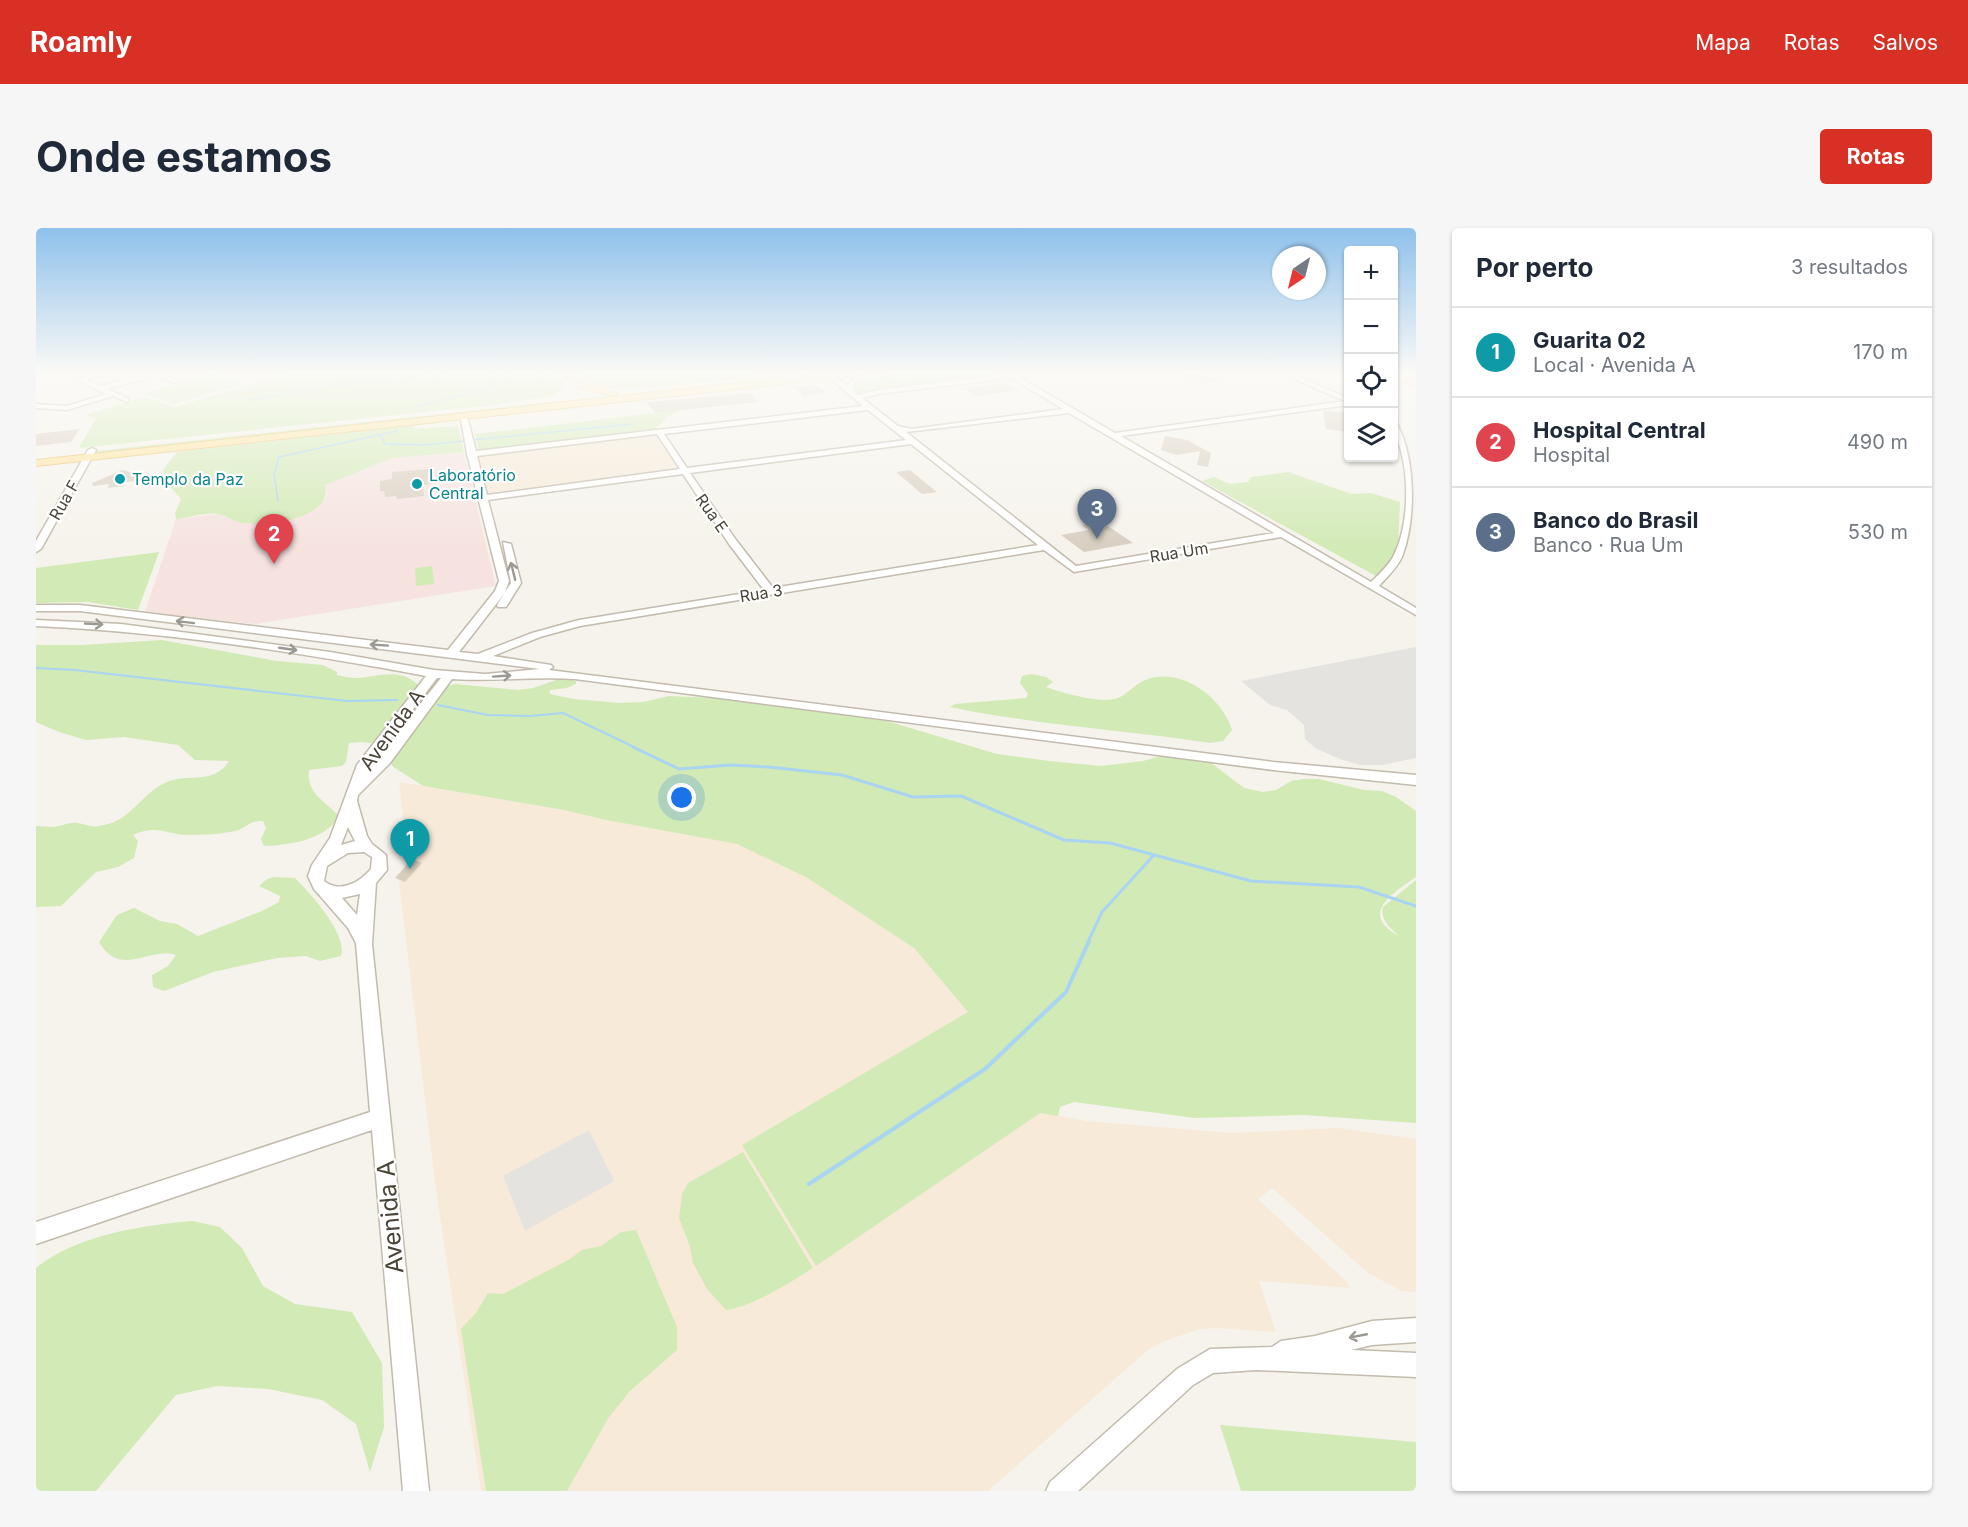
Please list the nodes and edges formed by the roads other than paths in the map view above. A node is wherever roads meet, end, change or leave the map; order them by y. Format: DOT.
graph roads {
  1 [pos="279,432"];
  2 [pos="307,432"];
  3 [pos="466,432"];
  4 [pos="659,432"];
  5 [pos="902,432"];
  6 [pos="935,432"];
  7 [pos="1110,432"];
  8 [pos="1137,432"];
  9 [pos="1398,432"];
  10 [pos="1115,435"];
  11 [pos="910,436"];
  12 [pos="90,454"];
  13 [pos="471,454"];
  14 [pos="36,456"];
  15 [pos="36,463"];
  16 [pos="685,472"];
  17 [pos="488,497"];
  18 [pos="1284,534"];
  19 [pos="1047,547"];
  20 [pos="36,549"];
  21 [pos="1372,586"];
  22 [pos="770,591"];
  23 [pos="36,608"];
  24 [pos="1416,612"];
  25 [pos="36,623"];
  26 [pos="428,649"];
  27 [pos="458,653"];
  28 [pos="480,657"];
  29 [pos="411,670"];
  30 [pos="434,674"];
  31 [pos="450,675"];
  32 [pos="470,677"];
  33 [pos="439,689"];
  34 [pos="1416,774"];
  35 [pos="1416,780"];
  36 [pos="353,795"];
  37 [pos="366,847"];
  38 [pos="322,862"];
  39 [pos="369,882"];
  40 [pos="324,889"];
  41 [pos="364,944"];
  42 [pos="381,1118"];
  43 [pos="36,1233"];
  44 [pos="1416,1330"];
  45 [pos="1256,1358"];
  46 [pos="1416,1365"];
  47 [pos="416,1491"];
  48 [pos="1059,1491"];
  1 -- 12 [label="main road"];
  2 -- 12 [label="main road"];
  3 -- 13 [label="street"];
  4 -- 13 [label="street"];
  4 -- 16 [label="street, Rua E"];
  5 -- 11 [label="street"];
  6 -- 11 [label="street"];
  7 -- 10 [label="street"];
  8 -- 10 [label="street"];
  9 -- 21 [label="street"];
  10 -- 18 [label="street"];
  11 -- 16 [label="street"];
  11 -- 19 [label="street"];
  12 -- 14 [label="main road"];
  12 -- 15 [label="main road"];
  12 -- 20 [label="street, Rua F"];
  13 -- 17 [label="street"];
  16 -- 17 [label="street"];
  16 -- 22 [label="street, Rua E"];
  17 -- 27 [label="street"];
  18 -- 19 [label="street, Rua Um"];
  18 -- 21 [label="street"];
  19 -- 22 [label="street, Rua 3"];
  21 -- 24 [label="street"];
  22 -- 28 [label="street, Rua 3"];
  26 -- 23 [label="street, one-way"];
  25 -- 29 [label="street, one-way"];
  26 -- 27 [label="street"];
  26 -- 29 [label="street"];
  27 -- 28 [label="street"];
  28 -- 31 [label="street"];
  28 -- 34 [label="street"];
  29 -- 30 [label="street"];
  30 -- 31 [label="street"];
  30 -- 36 [label="street, Avenida A"];
  31 -- 32 [label="street"];
  31 -- 33 [label="street, Avenida A"];
  32 -- 33 [label="street, Avenida A"];
  32 -- 35 [label="street, one-way"];
  33 -- 36 [label="street, Avenida A"];
  36 -- 37 [label="street"];
  36 -- 38 [label="street"];
  37 -- 38 [label="street"];
  37 -- 39 [label="street"];
  38 -- 40 [label="street"];
  39 -- 40 [label="street"];
  39 -- 41 [label="street, Avenida A"];
  40 -- 41 [label="street"];
  41 -- 42 [label="street, Avenida A"];
  42 -- 43 [label="street"];
  42 -- 47 [label="street, Avenida A"];
  44 -- 45 [label="street, one-way"];
  45 -- 46 [label="street"];
  45 -- 48 [label="street"];
}
